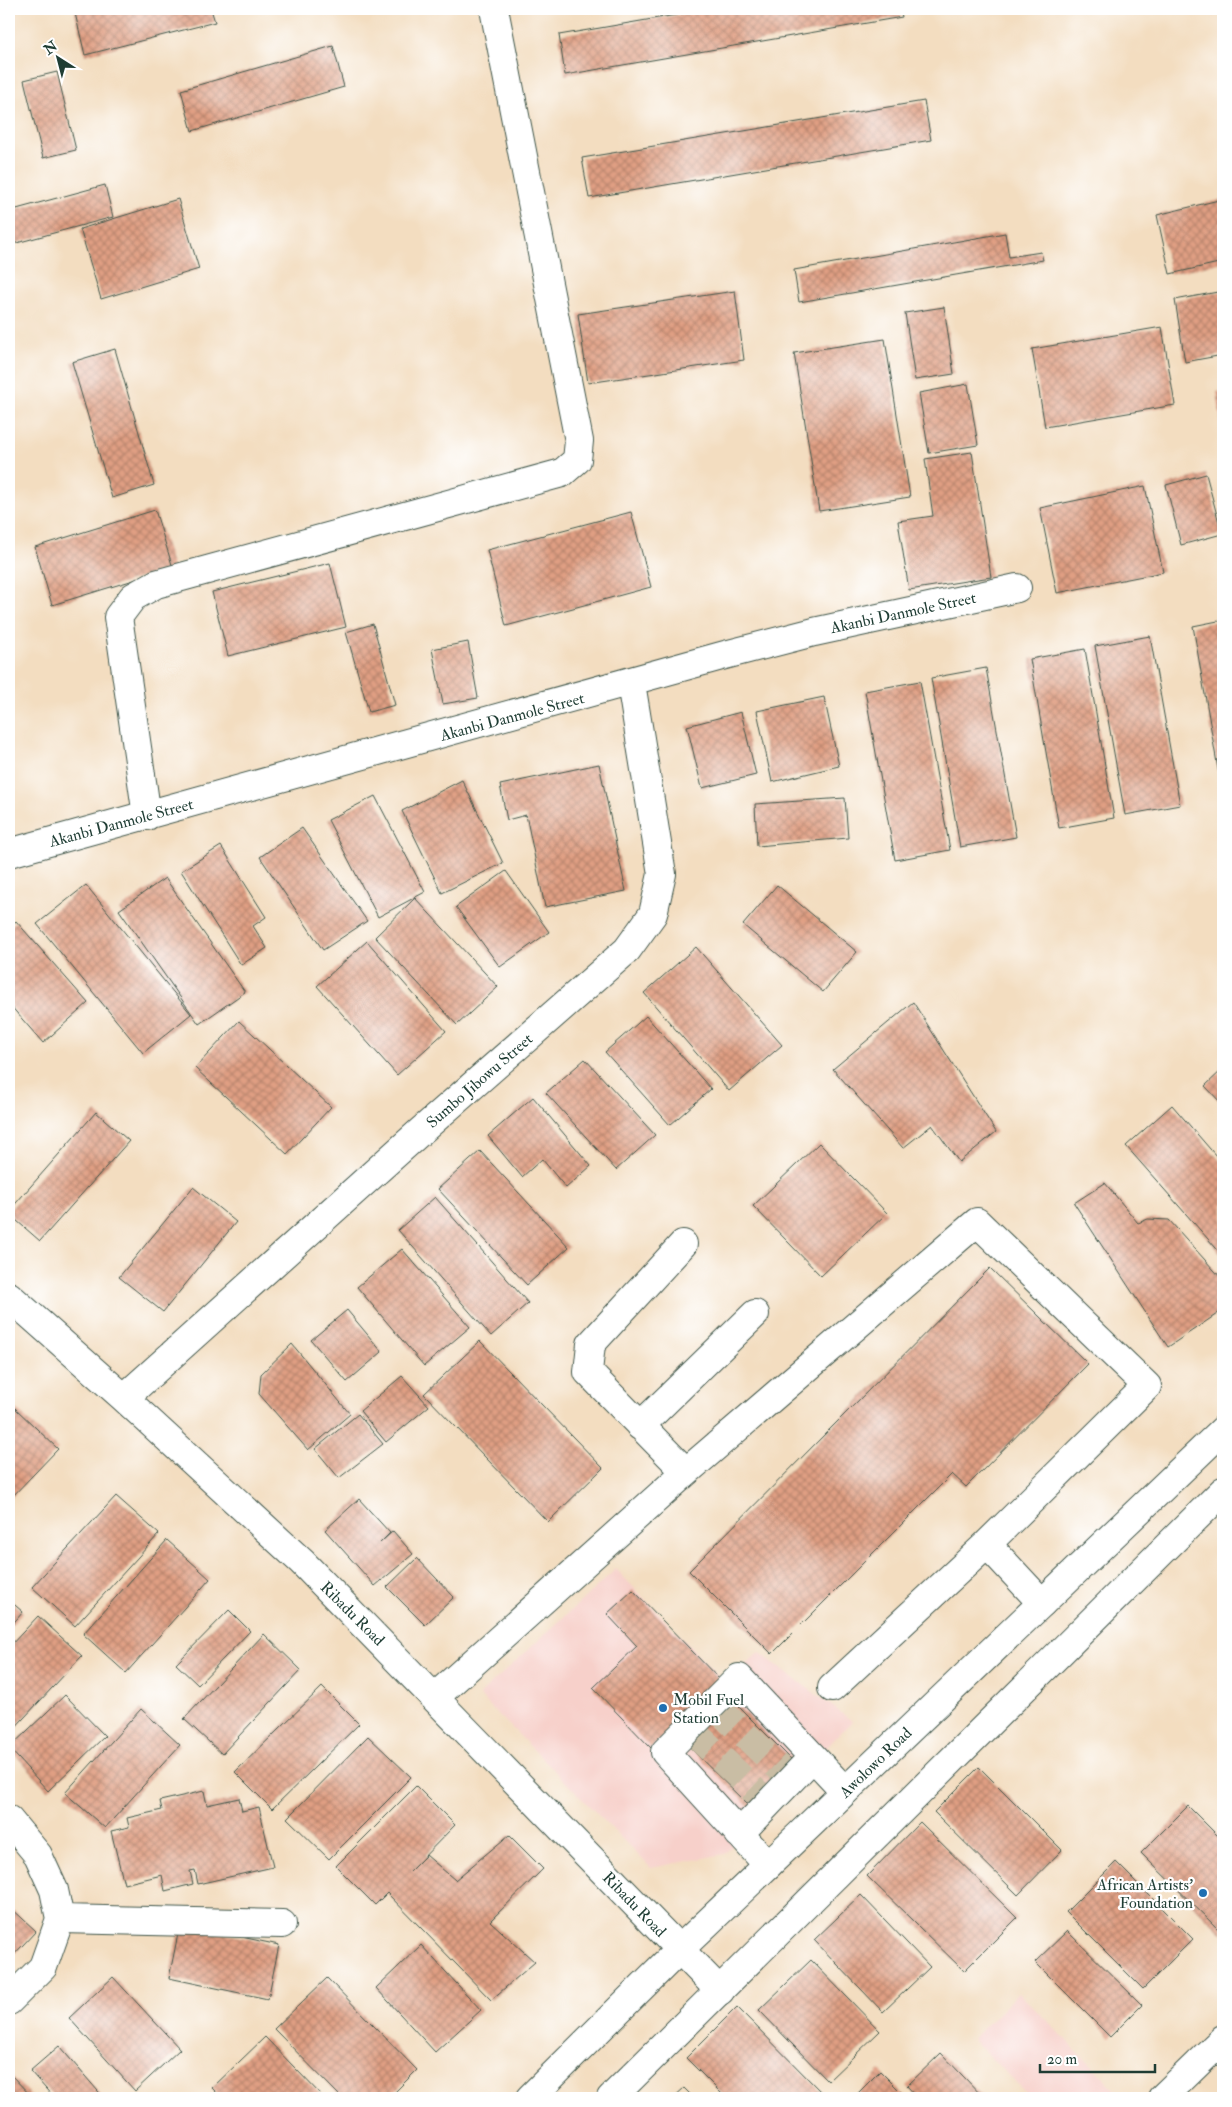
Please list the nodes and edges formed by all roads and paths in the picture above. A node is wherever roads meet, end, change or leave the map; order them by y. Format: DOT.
graph roads {
  1 [pos="494,9"];
  2 [pos="1017,588"];
  3 [pos="630,683"];
  4 [pos="147,816"];
  5 [pos="9,853"];
  6 [pos="683,1244"];
  7 [pos="9,1296"];
  8 [pos="755,1314"];
  9 [pos="124,1398"];
  10 [pos="640,1426"];
  11 [pos="1223,1430"];
  12 [pos="686,1472"];
  13 [pos="1223,1491"];
  14 [pos="987,1544"];
  15 [pos="1042,1603"];
  16 [pos="832,1688"];
  17 [pos="435,1697"];
  18 [pos="814,1757"];
  19 [pos="846,1791"];
  20 [pos="9,1820"];
  21 [pos="739,1834"];
  22 [pos="768,1865"];
  23 [pos="60,1919"];
  24 [pos="282,1924"];
  25 [pos="679,1950"];
  26 [pos="720,1991"];
  27 [pos="9,2001"];
  28 [pos="1223,2039"];
  29 [pos="530,2098"];
  30 [pos="611,2098"];
  31 [pos="1162,2098"];
  1 -- 4 [label="street"];
  2 -- 3 [label="street, Akanbi Danmole Street"];
  3 -- 4 [label="street, Akanbi Danmole Street"];
  3 -- 9 [label="street, Sumbo Jibowu Street"];
  4 -- 5 [label="street, Akanbi Danmole Street"];
  6 -- 10 [label="street"];
  7 -- 9 [label="street, Ribadu Road"];
  8 -- 10 [label="street"];
  9 -- 17 [label="street, Ribadu Road"];
  10 -- 12 [label="street"];
  11 -- 15 [label="street, Awolowo Road"];
  12 -- 14 [label="street"];
  12 -- 17 [label="street"];
  13 -- 26 [label="street"];
  14 -- 15 [label="street"];
  14 -- 16 [label="street"];
  15 -- 19 [label="street, Awolowo Road"];
  17 -- 25 [label="street, Ribadu Road"];
  18 -- 19 [label="street"];
  18 -- 21 [label="street"];
  18 -- 21 [label="street"];
  19 -- 22 [label="street, Awolowo Road"];
  20 -- 23 [label="street"];
  21 -- 22 [label="street"];
  22 -- 25 [label="street, Awolowo Road"];
  23 -- 24 [label="street"];
  23 -- 27 [label="street"];
  25 -- 26 [label="street, Ribadu Road"];
  25 -- 29 [label="street, Awolowo Road"];
  26 -- 30 [label="street"];
  28 -- 31 [label="street"];
}
